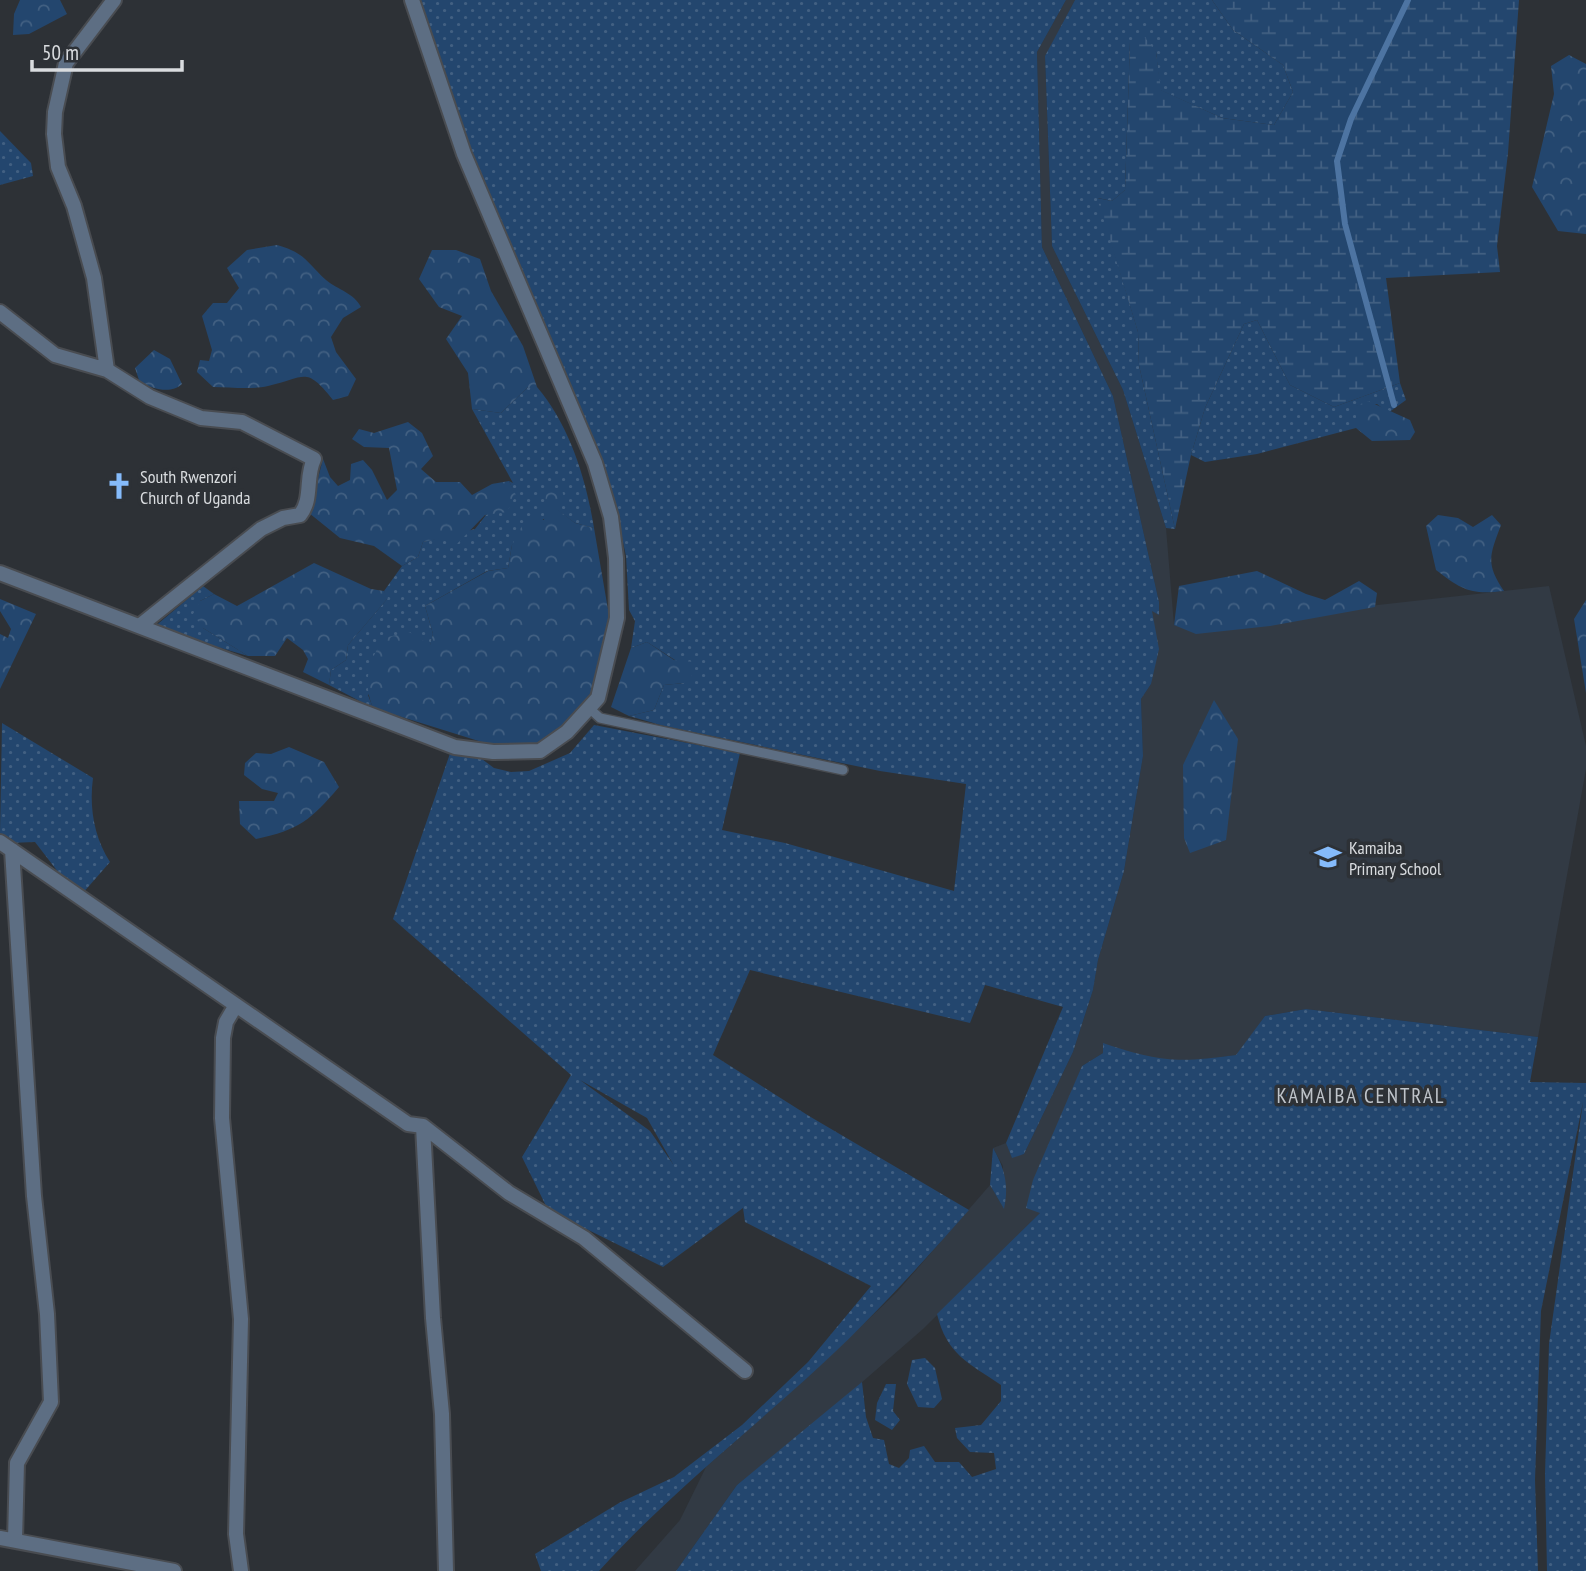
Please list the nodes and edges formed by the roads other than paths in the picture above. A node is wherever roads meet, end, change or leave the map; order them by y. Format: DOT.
graph roads {
  1 [pos="114,0"];
  2 [pos="412,0"];
  3 [pos="0,312"];
  4 [pos="107,370"];
  5 [pos="0,573"];
  6 [pos="142,624"];
  7 [pos="589,708"];
  8 [pos="844,769"];
  9 [pos="6,846"];
  10 [pos="236,1004"];
  11 [pos="423,1126"];
  12 [pos="745,1371"];
  13 [pos="7,1539"];
  14 [pos="174,1571"];
  15 [pos="241,1571"];
  16 [pos="446,1571"];
  1 -- 4 [label="street"];
  2 -- 7 [label="street"];
  3 -- 4 [label="street"];
  4 -- 6 [label="street"];
  5 -- 6 [label="street"];
  6 -- 7 [label="street"];
  7 -- 8 [label="lane"];
  9 -- 10 [label="street"];
  9 -- 13 [label="street"];
  10 -- 11 [label="street"];
  10 -- 15 [label="street"];
  11 -- 12 [label="street"];
  11 -- 16 [label="street"];
  13 -- 14 [label="street"];
}
